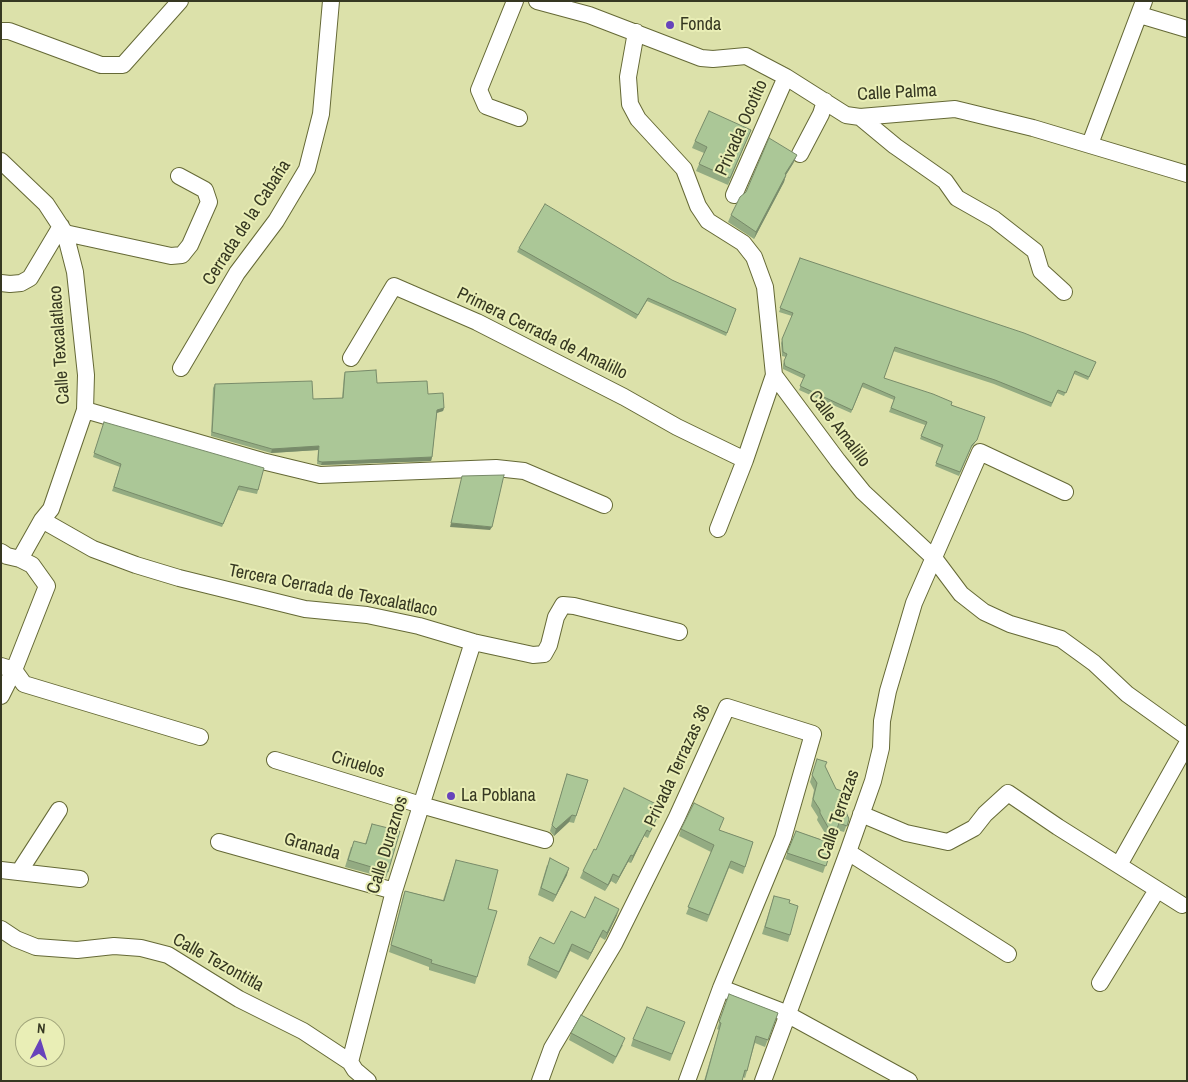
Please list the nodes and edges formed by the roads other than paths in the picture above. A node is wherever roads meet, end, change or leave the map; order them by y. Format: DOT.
graph roads {
  1 [pos="180,1"];
  2 [pos="331,1"];
  3 [pos="515,1"];
  4 [pos="537,1"];
  5 [pos="1142,8"];
  6 [pos="1187,29"];
  7 [pos="1,31"];
  8 [pos="636,32"];
  9 [pos="786,77"];
  10 [pos="825,101"];
  11 [pos="860,117"];
  12 [pos="519,118"];
  13 [pos="1090,144"];
  14 [pos="800,154"];
  15 [pos="1,161"];
  16 [pos="1187,174"];
  17 [pos="179,176"];
  18 [pos="734,195"];
  19 [pos="63,229"];
  20 [pos="1,283"];
  21 [pos="1064,292"];
  22 [pos="351,358"];
  23 [pos="181,368"];
  24 [pos="774,375"];
  25 [pos="85,410"];
  26 [pos="745,460"];
  27 [pos="1065,492"];
  28 [pos="604,505"];
  29 [pos="42,520"];
  30 [pos="718,529"];
  31 [pos="1,552"];
  32 [pos="934,558"];
  33 [pos="20,559"];
  34 [pos="679,632"];
  35 [pos="473,642"];
  36 [pos="8,668"];
  37 [pos="1,696"];
  38 [pos="200,737"];
  39 [pos="1187,737"];
  40 [pos="1187,744"];
  41 [pos="275,760"];
  42 [pos="421,805"];
  43 [pos="59,810"];
  44 [pos="861,814"];
  45 [pos="545,840"];
  46 [pos="219,842"];
  47 [pos="848,852"];
  48 [pos="1119,865"];
  49 [pos="1,870"];
  50 [pos="18,872"];
  51 [pos="80,879"];
  52 [pos="1157,890"];
  53 [pos="394,891"];
  54 [pos="1182,905"];
  55 [pos="1,929"];
  56 [pos="1008,954"];
  57 [pos="1100,984"];
  58 [pos="721,988"];
  59 [pos="788,1015"];
  60 [pos="350,1062"];
  61 [pos="368,1081"];
  62 [pos="540,1081"];
  63 [pos="687,1081"];
  64 [pos="762,1081"];
  65 [pos="909,1081"];
  1 -- 7 [label="street"];
  2 -- 23 [label="street, Cerrada de la Cabaña"];
  3 -- 12 [label="street"];
  4 -- 8 [label="street, Calle Palma"];
  5 -- 6 [label="street"];
  5 -- 13 [label="street"];
  8 -- 9 [label="street, Calle Palma"];
  8 -- 24 [label="street"];
  9 -- 10 [label="street, Calle Palma"];
  9 -- 18 [label="street, Privada Ocotito"];
  10 -- 11 [label="street, Calle Palma"];
  10 -- 14 [label="street"];
  11 -- 13 [label="street, Calle Palma"];
  11 -- 21 [label="street"];
  13 -- 16 [label="street, Calle Palma"];
  15 -- 19 [label="street, Calle Texcalatlaco"];
  17 -- 19 [label="street"];
  19 -- 20 [label="street"];
  19 -- 25 [label="street, Calle Texcalatlaco"];
  22 -- 26 [label="street, Primera Cerrada de Amalillo"];
  24 -- 26 [label="street"];
  24 -- 32 [label="street, Calle Amalillo"];
  25 -- 28 [label="street"];
  25 -- 29 [label="street, Calle Texcalatlaco"];
  26 -- 30 [label="street"];
  27 -- 32 [label="street, Calle Terrazas"];
  29 -- 33 [label="street, Calle Texcalatlaco"];
  29 -- 35 [label="street, Tercera Cerrada de Texcalatlaco"];
  31 -- 33 [label="street"];
  32 -- 39 [label="street, Calle Amalillo"];
  32 -- 44 [label="street, Calle Terrazas"];
  33 -- 36 [label="street"];
  34 -- 35 [label="street, Tercera Cerrada de Texcalatlaco"];
  35 -- 42 [label="street, Calle Duraznos"];
  36 -- 37 [label="street"];
  36 -- 38 [label="street"];
  40 -- 48 [label="street"];
  41 -- 42 [label="street, Ciruelos"];
  42 -- 45 [label="street, Ciruelos"];
  42 -- 53 [label="street, Calle Duraznos"];
  43 -- 50 [label="street"];
  44 -- 47 [label="street, Calle Terrazas"];
  44 -- 48 [label="street"];
  46 -- 53 [label="street, Granada"];
  47 -- 56 [label="street"];
  47 -- 59 [label="street, Calle Terrazas"];
  48 -- 52 [label="street"];
  49 -- 50 [label="street"];
  50 -- 51 [label="street"];
  52 -- 54 [label="street"];
  52 -- 57 [label="street"];
  53 -- 60 [label="street, Calle Duraznos"];
  55 -- 60 [label="street, Calle Tezontitla"];
  58 -- 59 [label="street"];
  58 -- 62 [label="street, Privada Terrazas 36"];
  58 -- 63 [label="street, Privada Terrazas 36"];
  59 -- 64 [label="street, Calle Terrazas"];
  59 -- 65 [label="street"];
  60 -- 61 [label="street, Calle Tezontitla"];
}
